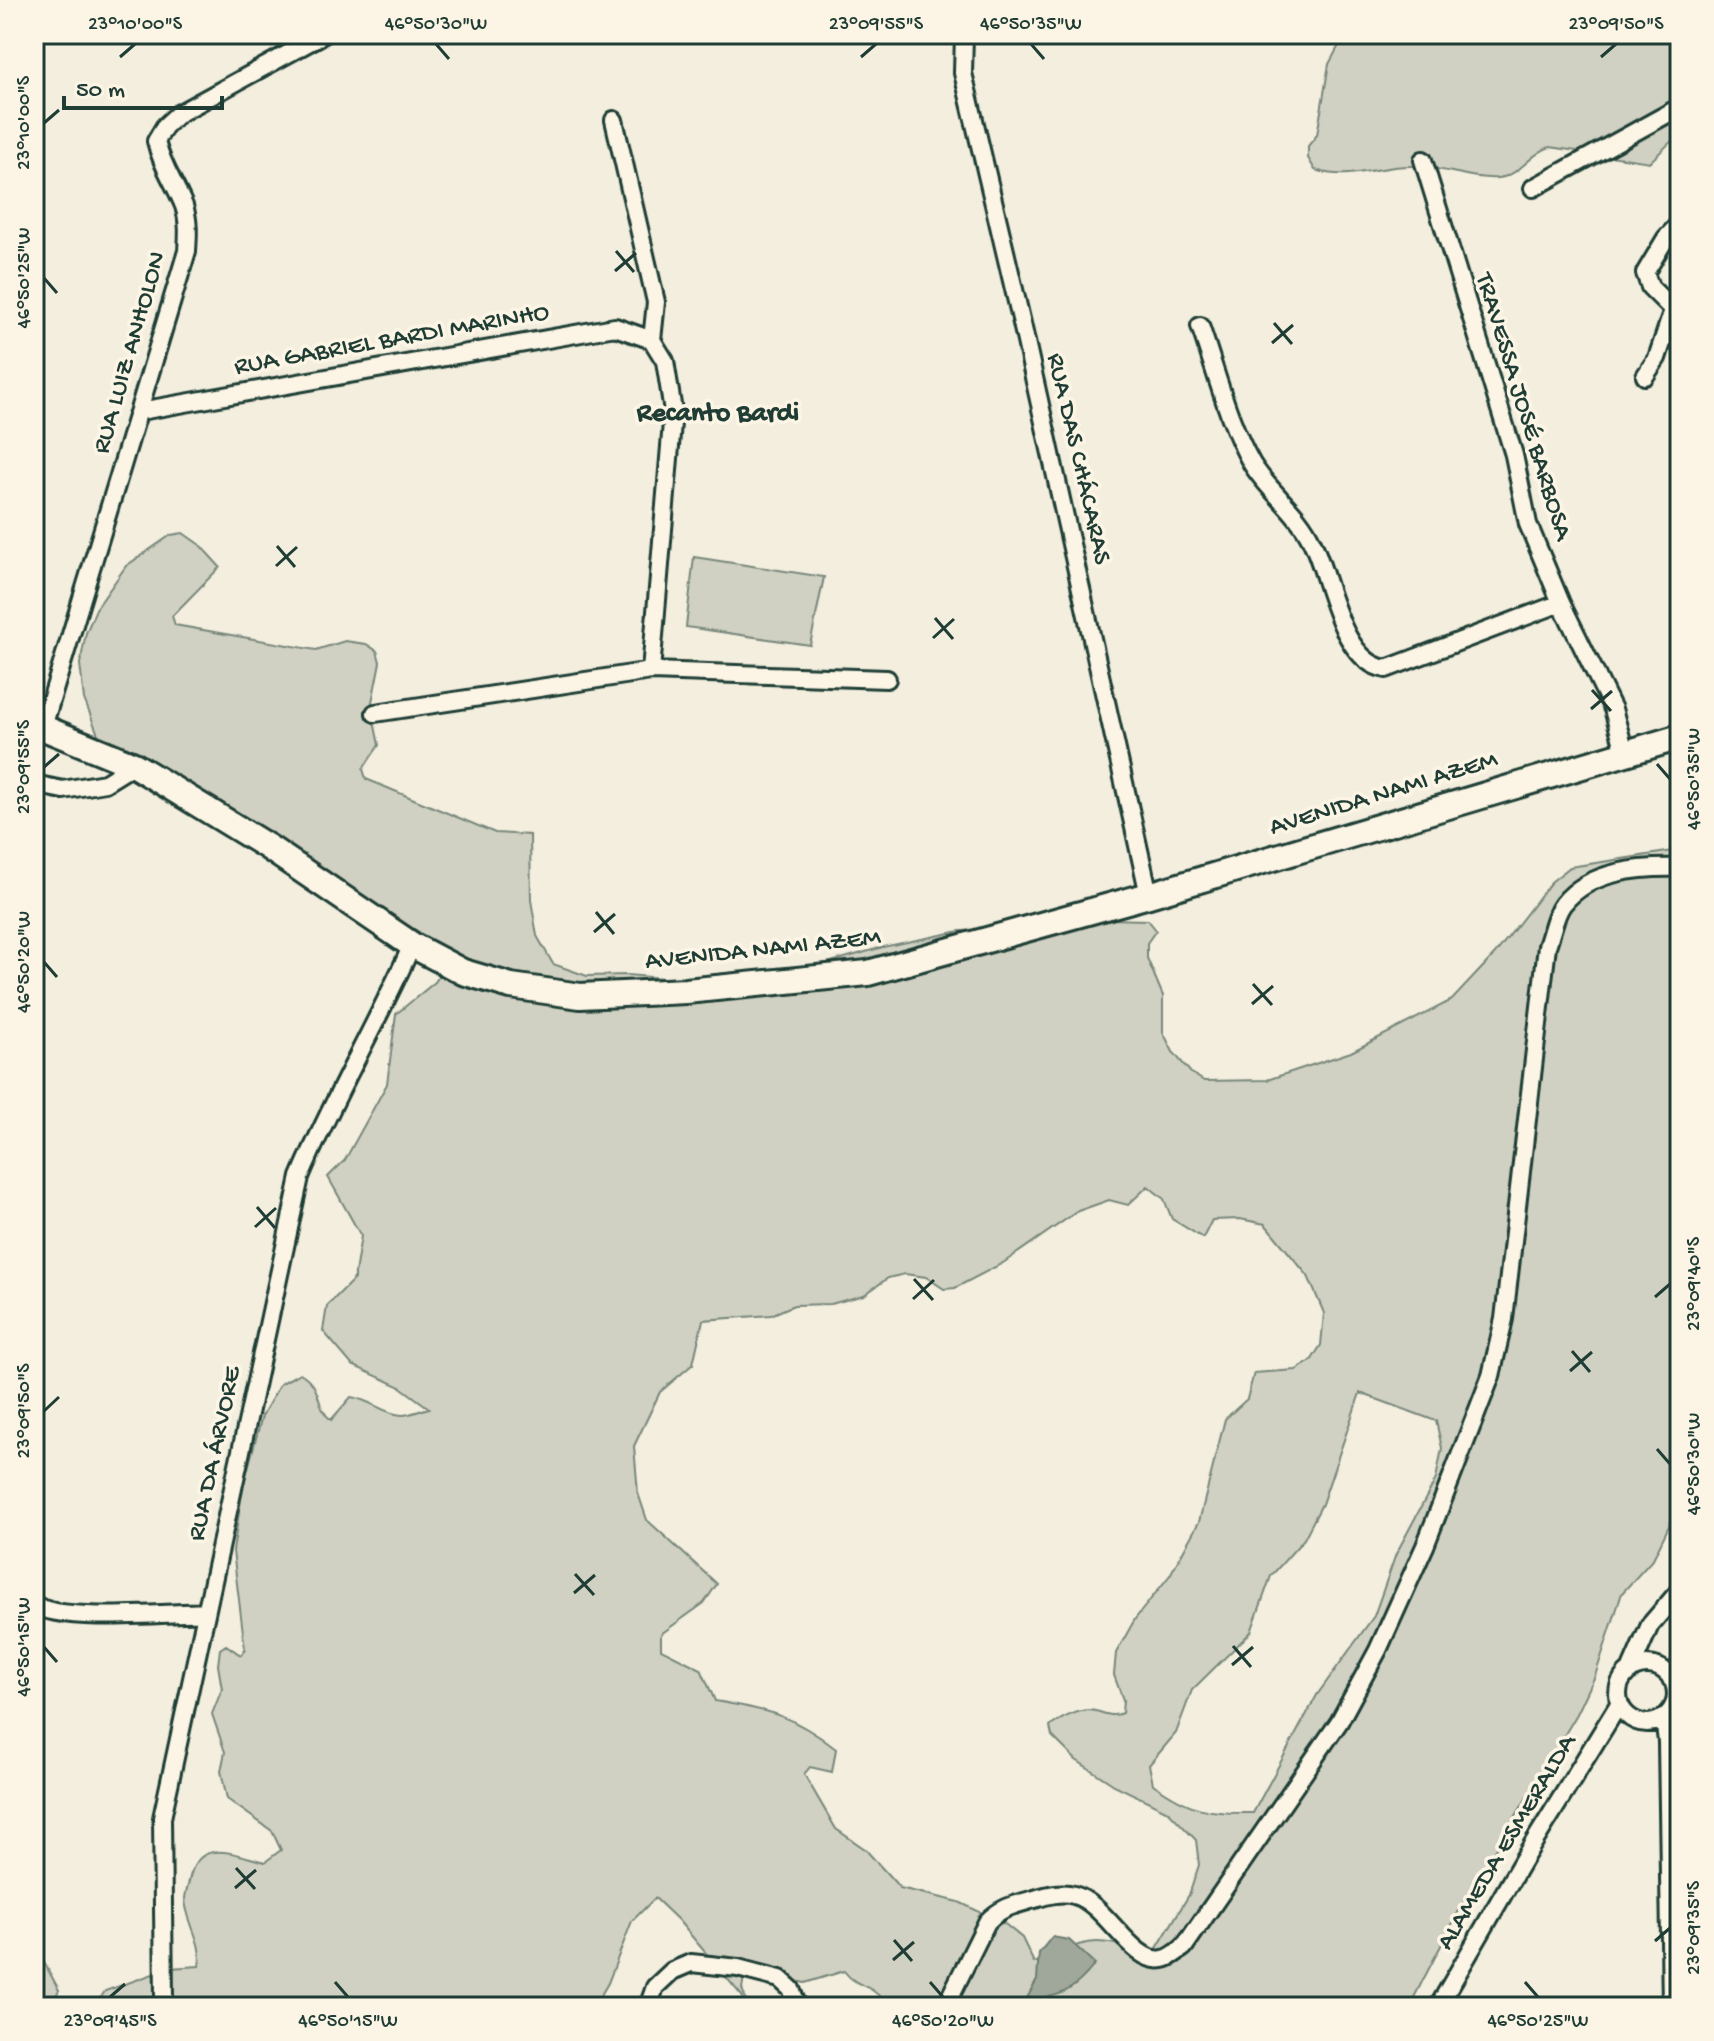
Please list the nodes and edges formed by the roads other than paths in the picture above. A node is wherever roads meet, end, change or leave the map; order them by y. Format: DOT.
graph roads {
  1 [pos="324,34"];
  2 [pos="964,34"];
  3 [pos="1680,107"];
  4 [pos="614,120"];
  5 [pos="1423,160"];
  6 [pos="1533,188"];
  7 [pos="1680,223"];
  8 [pos="1677,306"];
  9 [pos="1200,326"];
  10 [pos="652,340"];
  11 [pos="1645,376"];
  12 [pos="140,411"];
  13 [pos="1561,603"];
  14 [pos="651,671"];
  15 [pos="887,679"];
  16 [pos="375,713"];
  17 [pos="38,726"];
  18 [pos="1680,737"];
  19 [pos="1625,752"];
  20 [pos="134,765"];
  21 [pos="34,784"];
  22 [pos="1680,868"];
  23 [pos="1149,895"];
  24 [pos="412,945"];
  25 [pos="1680,1590"];
  26 [pos="34,1604"];
  27 [pos="206,1612"];
  28 [pos="1630,1671"];
  29 [pos="1676,1672"];
  30 [pos="1619,1704"];
  31 [pos="1664,1718"];
  32 [pos="164,1997"];
  33 [pos="648,2007"];
  34 [pos="798,2007"];
  35 [pos="945,2007"];
  36 [pos="1438,2007"];
  37 [pos="1671,2007"];
  1 -- 12 [label="street, RUA LUIZ ANHOLON"];
  2 -- 23 [label="street, RUA DAS CHÁCARAS"];
  3 -- 6 [label="street"];
  4 -- 10 [label="street"];
  5 -- 13 [label="street, TRAVESSA JOSÉ BARBOSA"];
  7 -- 8 [label="street"];
  8 -- 11 [label="street"];
  9 -- 13 [label="street"];
  10 -- 12 [label="street, RUA GABRIEL BARDI MARINHO"];
  10 -- 14 [label="street"];
  12 -- 17 [label="street, RUA LUIZ ANHOLON"];
  13 -- 19 [label="street, TRAVESSA JOSÉ BARBOSA"];
  14 -- 15 [label="street"];
  14 -- 16 [label="street"];
  17 -- 20 [label="street, AVENIDA NAMI AZEM"];
  18 -- 19 [label="street, AVENIDA NAMI AZEM"];
  19 -- 23 [label="street, AVENIDA NAMI AZEM"];
  20 -- 21 [label="street"];
  20 -- 24 [label="street, AVENIDA NAMI AZEM"];
  22 -- 35 [label="street"];
  23 -- 24 [label="street, AVENIDA NAMI AZEM"];
  24 -- 27 [label="street, RUA DA ÁRVORE"];
  25 -- 28 [label="street, ALAMEDA ESMERALDA"];
  26 -- 27 [label="street"];
  27 -- 32 [label="street, RUA DA ÁRVORE"];
  28 -- 29 [label="street"];
  28 -- 30 [label="street, ALAMEDA ESMERALDA"];
  29 -- 31 [label="street"];
  30 -- 31 [label="street"];
  30 -- 36 [label="street, ALAMEDA ESMERALDA"];
  31 -- 37 [label="street"];
  33 -- 34 [label="street"];
}
